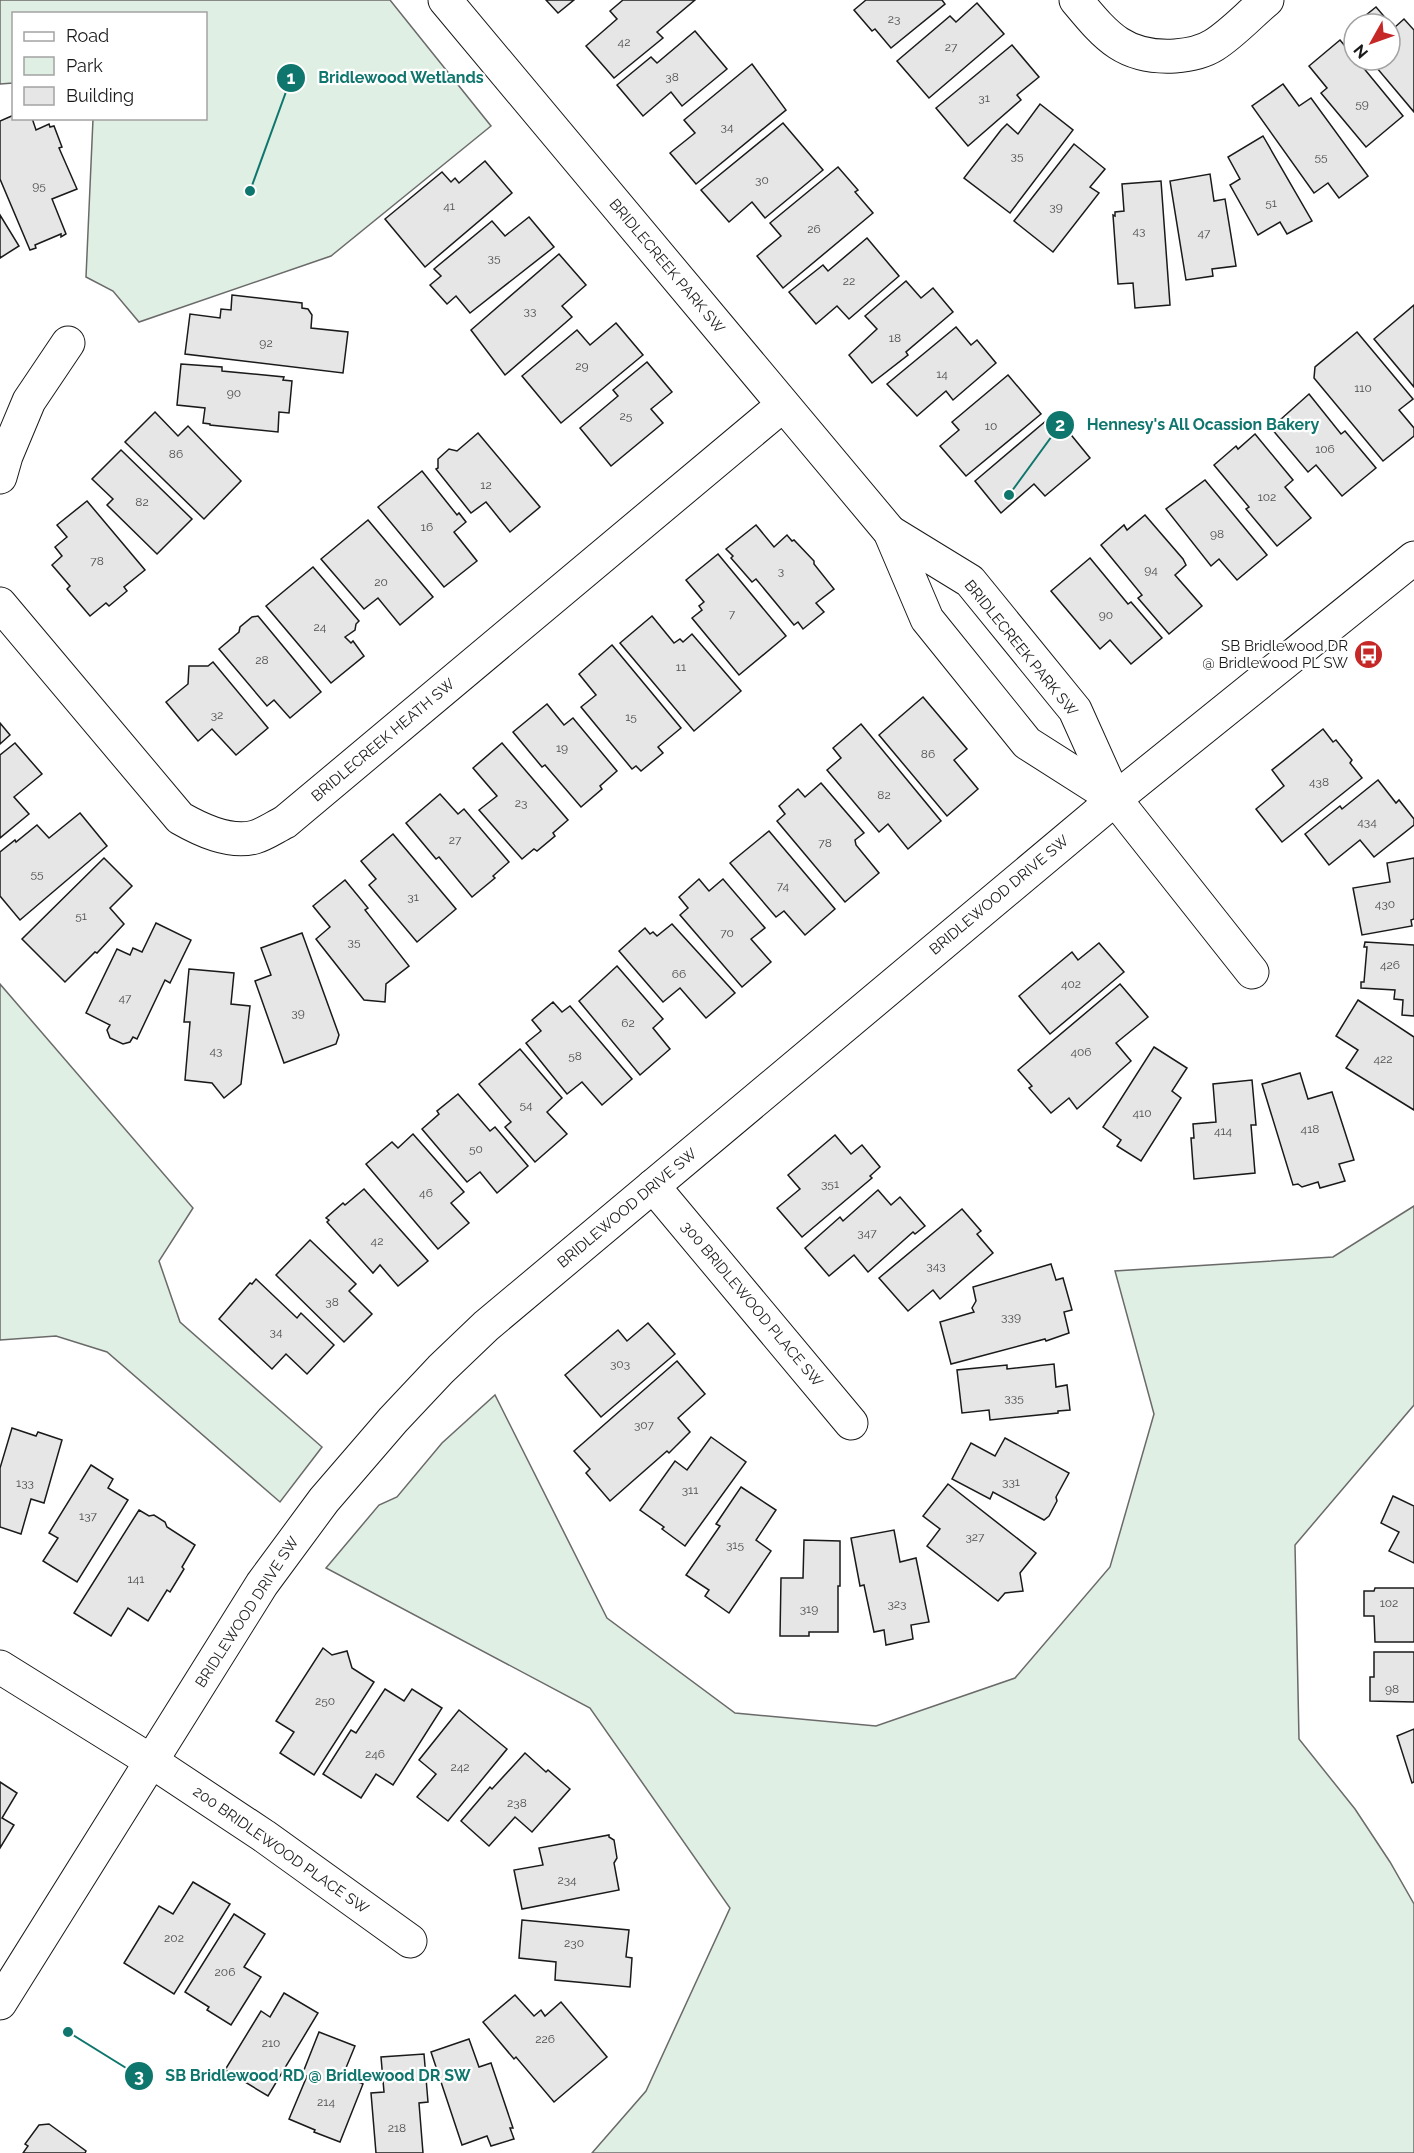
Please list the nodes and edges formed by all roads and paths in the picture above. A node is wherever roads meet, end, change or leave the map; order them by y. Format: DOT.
graph roads {
  1 [pos="445,0"];
  2 [pos="1076,0"];
  3 [pos="1267,0"];
  4 [pos="68,343"];
  5 [pos="783,405"];
  6 [pos="0,477"];
  7 [pos="890,532"];
  8 [pos="1414,558"];
  9 [pos="0,604"];
  10 [pos="1115,798"];
  11 [pos="1252,972"];
  12 [pos="653,1186"];
  13 [pos="851,1423"];
  14 [pos="0,1667"];
  15 [pos="151,1761"];
  16 [pos="410,1941"];
  17 [pos="0,2003"];
  1 -- 5 [label="street, BRIDLECREEK PARK SW"];
  2 -- 3 [label="street"];
  4 -- 6 [label="street"];
  5 -- 7 [label="street, BRIDLECREEK PARK SW"];
  5 -- 9 [label="street, BRIDLECREEK HEATH SW"];
  7 -- 10 [label="street, BRIDLECREEK PARK SW"];
  7 -- 10 [label="street, BRIDLECREEK PARK SW"];
  8 -- 10 [label="street, BRIDLEWOOD DRIVE SW"];
  10 -- 11 [label="street"];
  10 -- 12 [label="street, BRIDLEWOOD DRIVE SW"];
  12 -- 13 [label="street, 300 BRIDLEWOOD PLACE SW"];
  12 -- 15 [label="street, BRIDLEWOOD DRIVE SW"];
  14 -- 15 [label="street, 200 BRIDLEWOOD PLACE SW"];
  15 -- 16 [label="street, 200 BRIDLEWOOD PLACE SW"];
  15 -- 17 [label="street, BRIDLEWOOD DRIVE SW"];
}
